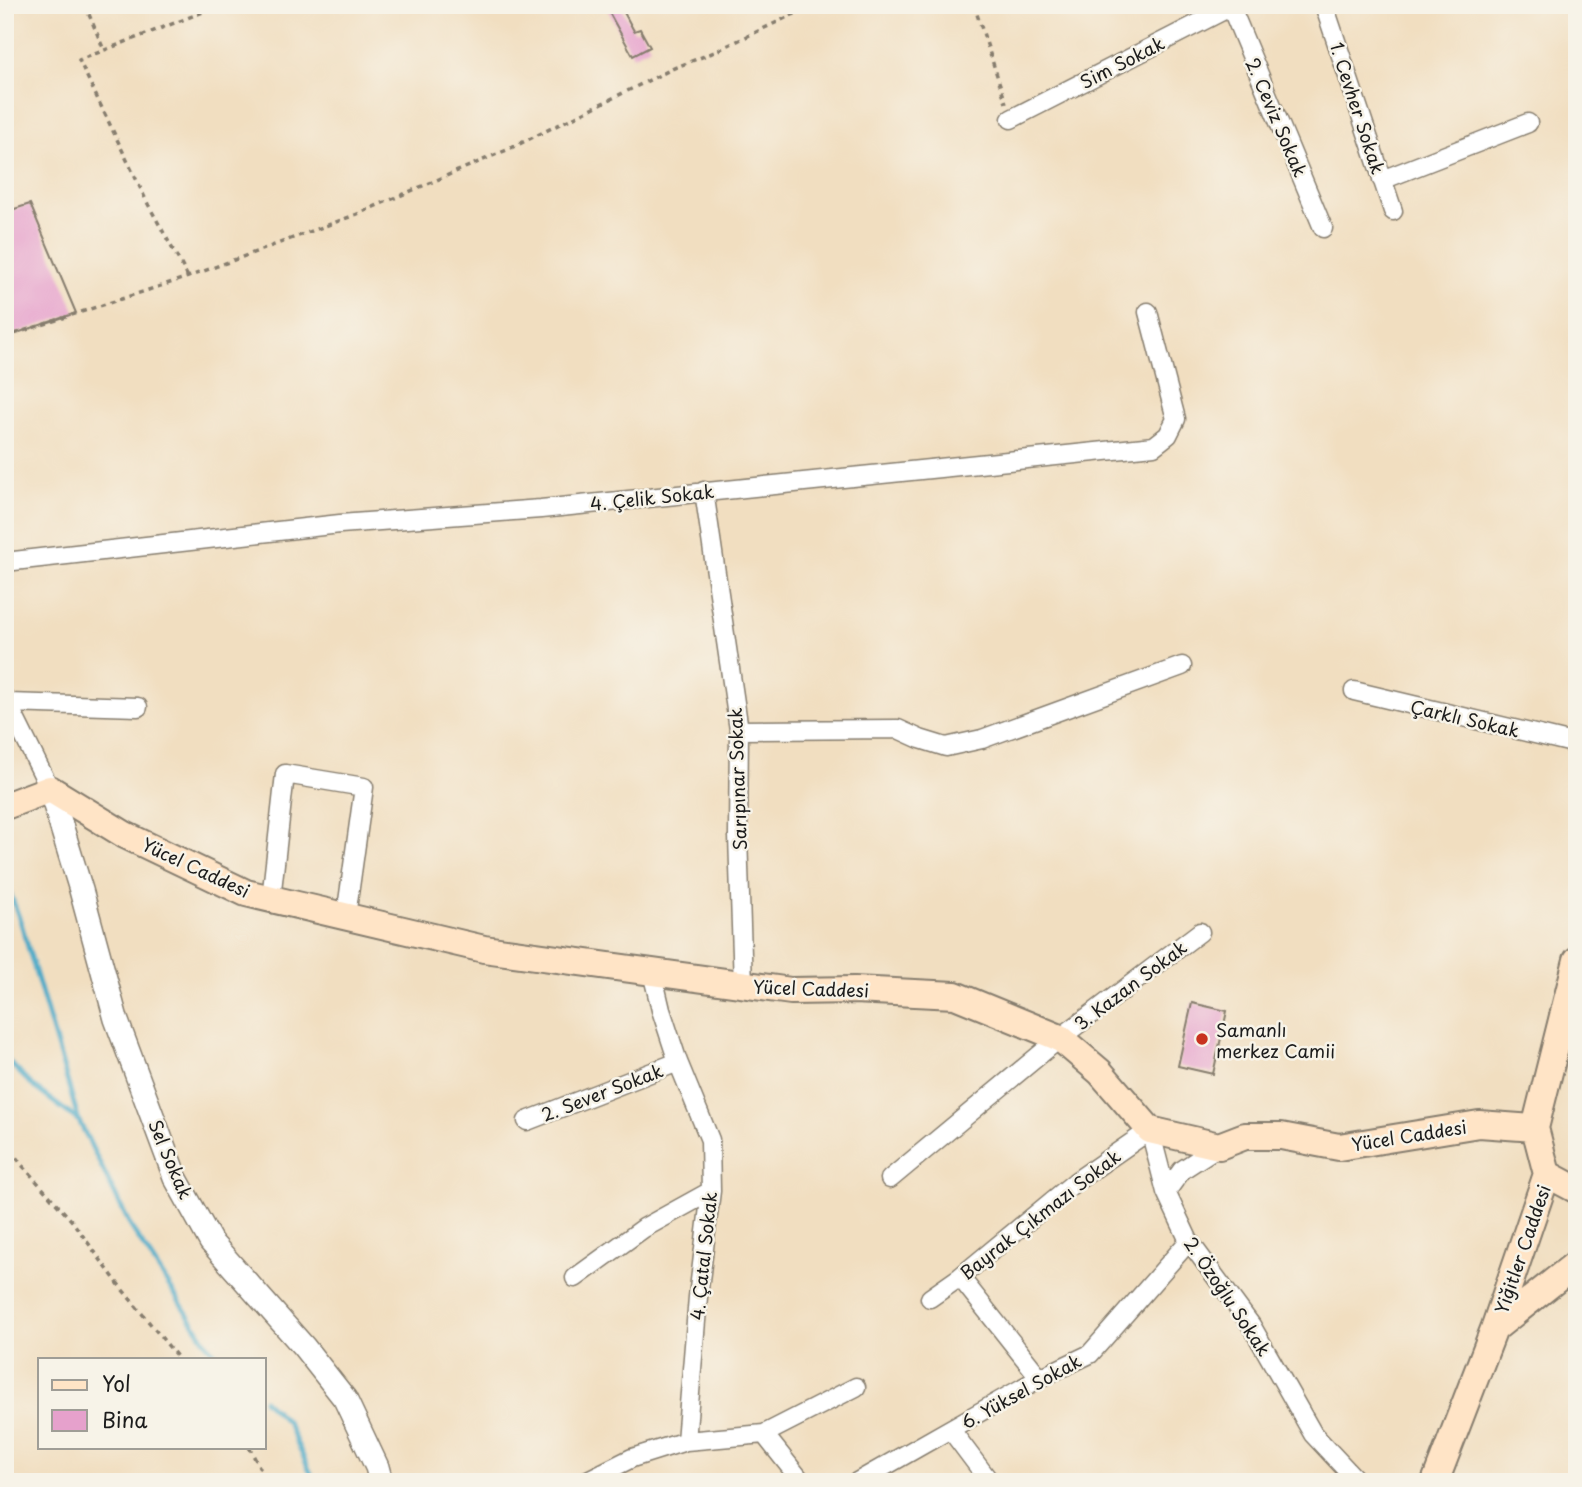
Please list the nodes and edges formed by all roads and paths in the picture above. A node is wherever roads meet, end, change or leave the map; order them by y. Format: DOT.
graph roads {
  1 [pos="85,5"];
  2 [pos="221,5"];
  3 [pos="820,5"];
  4 [pos="974,5"];
  5 [pos="1324,5"];
  6 [pos="1232,6"];
  7 [pos="104,50"];
  8 [pos="1011,118"];
  9 [pos="1528,123"];
  10 [pos="1382,180"];
  11 [pos="1393,211"];
  12 [pos="1323,228"];
  13 [pos="188,277"];
  14 [pos="1148,312"];
  15 [pos="5,337"];
  16 [pos="704,491"];
  17 [pos="5,562"];
  18 [pos="1182,666"];
  19 [pos="1354,691"];
  20 [pos="7,701"];
  21 [pos="138,707"];
  22 [pos="739,730"];
  23 [pos="1577,744"];
  24 [pos="28,797"];
  25 [pos="271,899"];
  26 [pos="346,916"];
  27 [pos="1200,932"];
  28 [pos="1577,960"];
  29 [pos="652,972"];
  30 [pos="743,985"];
  31 [pos="1060,1038"];
  32 [pos="678,1062"];
  33 [pos="527,1121"];
  34 [pos="1535,1128"];
  35 [pos="1150,1130"];
  36 [pos="5,1141"];
  37 [pos="1219,1146"];
  38 [pos="1547,1174"];
  39 [pos="890,1179"];
  40 [pos="1577,1190"];
  41 [pos="711,1191"];
  42 [pos="1166,1192"];
  43 [pos="1189,1241"];
  44 [pos="1577,1263"];
  45 [pos="960,1277"];
  46 [pos="575,1278"];
  47 [pos="930,1298"];
  48 [pos="1494,1329"];
  49 [pos="179,1358"];
  50 [pos="1040,1378"];
  51 [pos="856,1387"];
  52 [pos="951,1430"];
  53 [pos="764,1434"];
  54 [pos="685,1441"];
  55 [pos="250,1448"];
  56 [pos="267,1482"];
  57 [pos="381,1482"];
  58 [pos="584,1482"];
  59 [pos="802,1482"];
  60 [pos="857,1482"];
  61 [pos="990,1482"];
  62 [pos="1358,1482"];
  63 [pos="1435,1482"];
  1 -- 7 [label="path"];
  2 -- 7 [label="path"];
  3 -- 13 [label="path"];
  4 -- 8 [label="path"];
  5 -- 10 [label="street, 1. Cevher Sokak"];
  6 -- 8 [label="street, Sim Sokak"];
  6 -- 12 [label="street, 2. Ceviz Sokak"];
  7 -- 13 [label="path"];
  9 -- 10 [label="street"];
  10 -- 11 [label="street, 1. Cevher Sokak"];
  13 -- 15 [label="path"];
  14 -- 16 [label="street, 4. Çelik Sokak"];
  16 -- 17 [label="street, 4. Çelik Sokak"];
  16 -- 22 [label="street, Sarıpınar Sokak"];
  18 -- 22 [label="street"];
  19 -- 23 [label="street, Çarklı Sokak"];
  20 -- 21 [label="street"];
  20 -- 24 [label="street"];
  22 -- 30 [label="street, Sarıpınar Sokak"];
  24 -- 25 [label="main road, Yücel Caddesi"];
  24 -- 57 [label="street, Sel Sokak"];
  25 -- 26 [label="main road, Yücel Caddesi"];
  25 -- 26 [label="street"];
  26 -- 29 [label="main road, Yücel Caddesi"];
  27 -- 31 [label="street, 3. Kazan Sokak"];
  28 -- 34 [label="main road"];
  29 -- 30 [label="main road, Yücel Caddesi"];
  29 -- 32 [label="street, 4. Çatal Sokak"];
  30 -- 31 [label="main road, Yücel Caddesi"];
  31 -- 35 [label="main road, Yücel Caddesi"];
  31 -- 39 [label="street, 3. Kazan Sokak"];
  32 -- 33 [label="street, 2. Sever Sokak"];
  32 -- 41 [label="street, 4. Çatal Sokak"];
  34 -- 37 [label="main road, Yücel Caddesi"];
  34 -- 38 [label="main road, Yiğitler Caddesi"];
  35 -- 37 [label="main road, Yücel Caddesi"];
  35 -- 42 [label="street, 2. Özoğlu Sokak"];
  35 -- 45 [label="street, Bayrak Çıkmazı Sokak"];
  36 -- 49 [label="path"];
  37 -- 42 [label="street"];
  38 -- 40 [label="main road"];
  38 -- 48 [label="main road, Yiğitler Caddesi"];
  41 -- 46 [label="street"];
  41 -- 54 [label="street, 4. Çatal Sokak"];
  42 -- 43 [label="street, 2. Özoğlu Sokak"];
  43 -- 50 [label="street, 6. Yüksel Sokak"];
  43 -- 62 [label="street, 2. Özoğlu Sokak"];
  44 -- 48 [label="main road, Yiğitler Caddesi"];
  45 -- 47 [label="street, Bayrak Çıkmazı Sokak"];
  45 -- 50 [label="street"];
  48 -- 63 [label="main road, Yiğitler Caddesi"];
  50 -- 52 [label="street, 6. Yüksel Sokak"];
  51 -- 53 [label="street"];
  52 -- 60 [label="street, 6. Yüksel Sokak"];
  52 -- 61 [label="street"];
  53 -- 54 [label="street"];
  53 -- 59 [label="street"];
  54 -- 58 [label="street"];
  55 -- 56 [label="path"];
}
